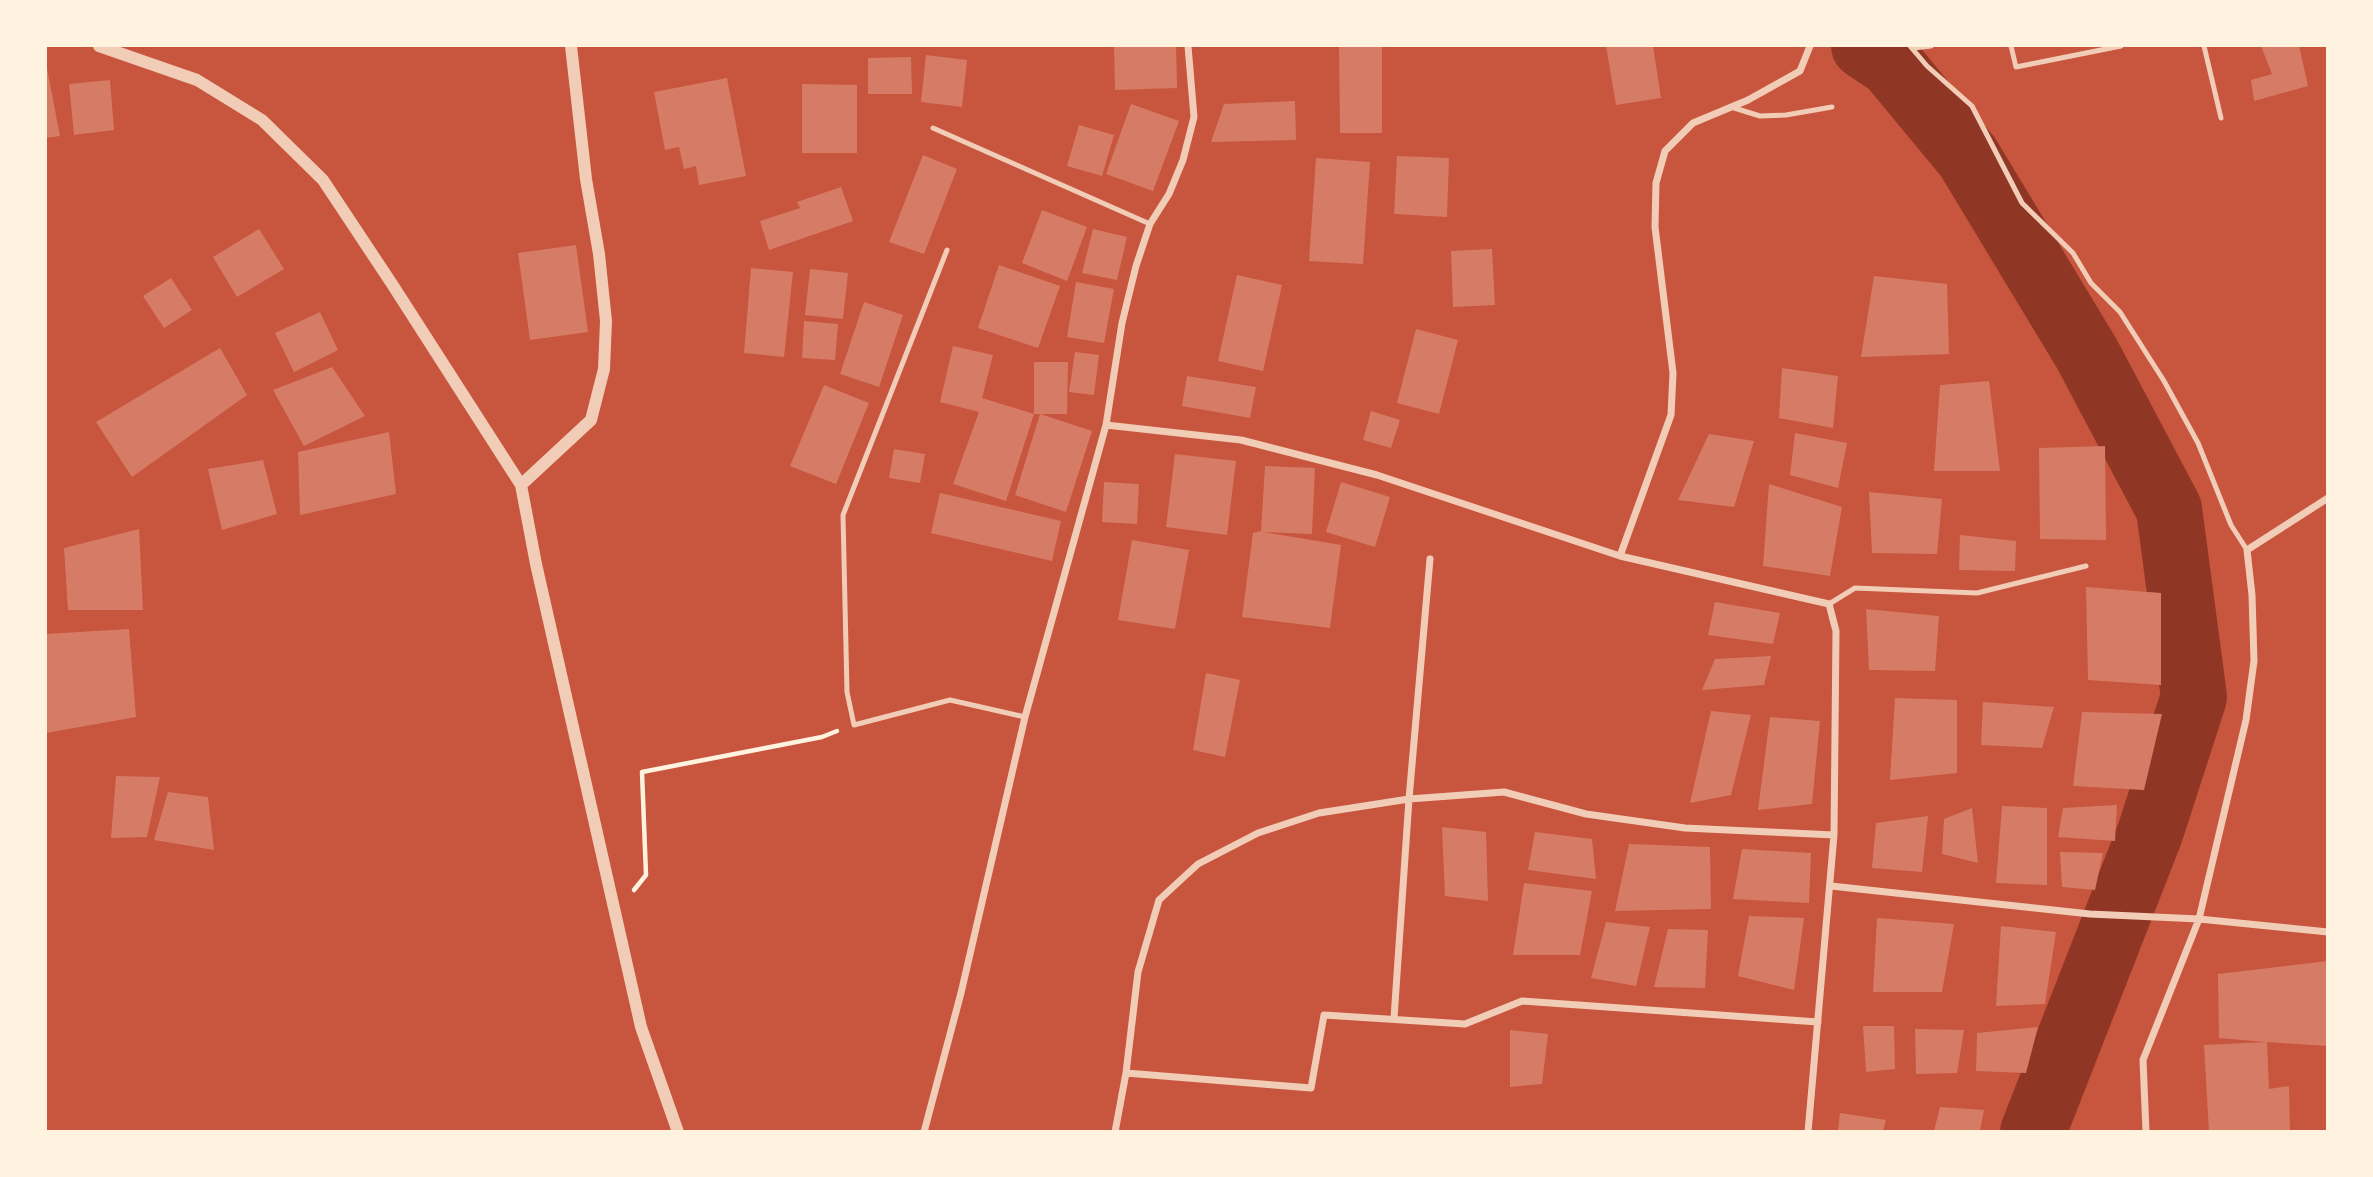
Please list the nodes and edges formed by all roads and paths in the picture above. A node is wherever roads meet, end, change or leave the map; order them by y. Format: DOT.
graph roads {
  1 [pos="99,46"];
  2 [pos="571,46"];
  3 [pos="1188,46"];
  4 [pos="1810,46"];
  5 [pos="1931,46"];
  6 [pos="2011,46"];
  7 [pos="2121,46"];
  8 [pos="2204,46"];
  9 [pos="1912,47"];
  10 [pos="1731,107"];
  11 [pos="1832,107"];
  12 [pos="2221,118"];
  13 [pos="933,128"];
  14 [pos="1150,223"];
  15 [pos="947,250"];
  16 [pos="1106,425"];
  17 [pos="521,485"];
  18 [pos="2328,498"];
  19 [pos="2247,550"];
  20 [pos="1620,556"];
  21 [pos="1430,559"];
  22 [pos="2086,566"];
  23 [pos="1829,604"];
  24 [pos="1025,717"];
  25 [pos="854,725"];
  26 [pos="1409,799"];
  27 [pos="1834,835"];
  28 [pos="1831,886"];
  29 [pos="615,915"];
  30 [pos="2199,919"];
  31 [pos="2328,932"];
  32 [pos="1394,1018"];
  33 [pos="1818,1022"];
  34 [pos="1126,1073"];
  35 [pos="678,1132"];
  36 [pos="923,1132"];
  37 [pos="1115,1132"];
  38 [pos="1808,1132"];
  39 [pos="2146,1132"];
  1 -- 17 [label="street"];
  2 -- 17 [label="street"];
  3 -- 14 [label="street"];
  4 -- 10 [label="street"];
  5 -- 9 [label="lane"];
  6 -- 7 [label="lane"];
  8 -- 12 [label="lane"];
  9 -- 19 [label="lane"];
  10 -- 11 [label="lane"];
  10 -- 20 [label="street"];
  13 -- 14 [label="lane"];
  14 -- 16 [label="street"];
  15 -- 25 [label="lane"];
  16 -- 20 [label="street"];
  16 -- 24 [label="street"];
  17 -- 29 [label="street"];
  18 -- 19 [label="street"];
  19 -- 30 [label="street"];
  20 -- 23 [label="street"];
  21 -- 26 [label="street"];
  22 -- 23 [label="lane"];
  23 -- 27 [label="street"];
  24 -- 25 [label="lane"];
  24 -- 36 [label="street"];
  25 -- 29 [label="path"];
  26 -- 27 [label="street"];
  26 -- 32 [label="street"];
  26 -- 34 [label="street"];
  27 -- 28 [label="street"];
  28 -- 30 [label="street"];
  28 -- 33 [label="street"];
  29 -- 35 [label="street"];
  30 -- 31 [label="street"];
  30 -- 39 [label="street"];
  32 -- 33 [label="street"];
  32 -- 34 [label="street"];
  33 -- 38 [label="street"];
  34 -- 37 [label="street"];
}
